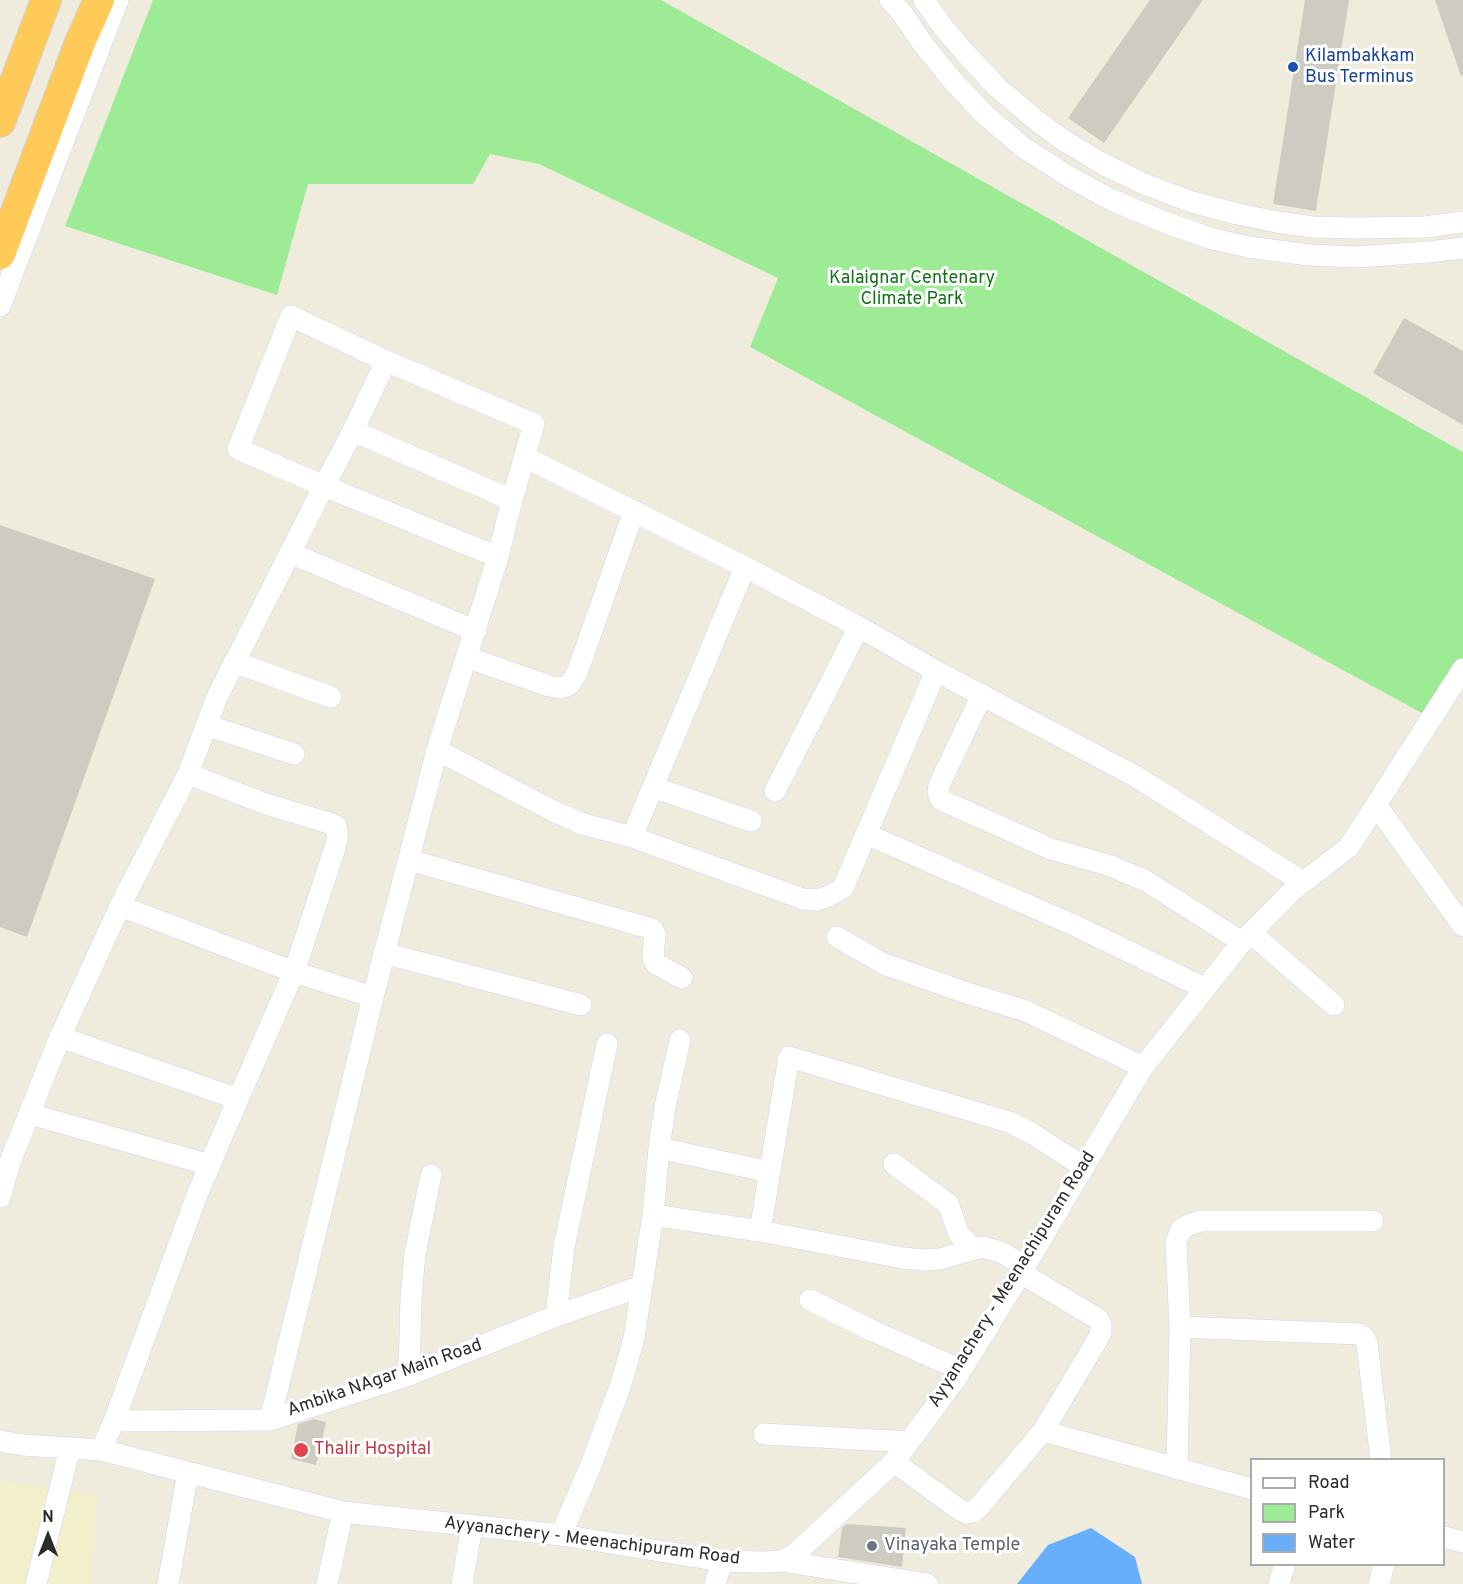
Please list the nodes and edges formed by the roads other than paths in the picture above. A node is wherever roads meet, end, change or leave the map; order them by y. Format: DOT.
graph roads {
  1 [pos="46,0"];
  2 [pos="99,0"];
  3 [pos="118,0"];
  4 [pos="890,0"];
  5 [pos="924,0"];
  6 [pos="0,122"];
  7 [pos="1463,222"];
  8 [pos="1463,248"];
  9 [pos="0,254"];
  10 [pos="0,306"];
  11 [pos="386,361"];
  12 [pos="353,431"];
  13 [pos="525,457"];
  14 [pos="324,486"];
  15 [pos="512,500"];
  16 [pos="634,511"];
  17 [pos="290,553"];
  18 [pos="498,557"];
  19 [pos="745,567"];
  20 [pos="859,627"];
  21 [pos="476,631"];
  22 [pos="466,657"];
  23 [pos="234,662"];
  24 [pos="936,670"];
  25 [pos="1460,683"];
  26 [pos="982,695"];
  27 [pos="331,697"];
  28 [pos="206,725"];
  29 [pos="437,750"];
  30 [pos="294,754"];
  31 [pos="188,774"];
  32 [pos="653,787"];
  33 [pos="775,791"];
  34 [pos="1376,805"];
  35 [pos="751,821"];
  36 [pos="866,834"];
  37 [pos="633,837"];
  38 [pos="409,860"];
  39 [pos="1303,882"];
  40 [pos="120,906"];
  41 [pos="1463,926"];
  42 [pos="837,937"];
  43 [pos="1246,937"];
  44 [pos="384,953"];
  45 [pos="294,972"];
  46 [pos="682,978"];
  47 [pos="1204,988"];
  48 [pos="372,997"];
  49 [pos="581,1005"];
  50 [pos="1334,1005"];
  51 [pos="60,1036"];
  52 [pos="680,1040"];
  53 [pos="607,1044"];
  54 [pos="1143,1067"];
  55 [pos="237,1099"];
  56 [pos="30,1114"];
  57 [pos="659,1148"];
  58 [pos="894,1164"];
  59 [pos="210,1165"];
  60 [pos="1084,1167"];
  61 [pos="770,1172"];
  62 [pos="431,1175"];
  63 [pos="0,1197"];
  64 [pos="653,1215"];
  65 [pos="1373,1221"];
  66 [pos="760,1231"];
  67 [pos="973,1249"];
  68 [pos="1022,1270"];
  69 [pos="642,1286"];
  70 [pos="810,1300"];
  71 [pos="556,1316"];
  72 [pos="1180,1327"];
  73 [pos="961,1370"];
  74 [pos="409,1375"];
  75 [pos="270,1420"];
  76 [pos="114,1421"];
  77 [pos="1043,1431"];
  78 [pos="764,1434"];
  79 [pos="0,1441"];
  80 [pos="909,1442"];
  81 [pos="70,1448"];
  82 [pos="101,1450"];
  83 [pos="1381,1458"];
  84 [pos="894,1462"];
  85 [pos="1177,1469"];
  86 [pos="188,1473"];
  87 [pos="1250,1489"];
  88 [pos="343,1512"];
  89 [pos="472,1526"];
  90 [pos="561,1535"];
  91 [pos="1445,1538"];
  92 [pos="1463,1542"];
  93 [pos="722,1561"];
  94 [pos="782,1561"];
  95 [pos="1284,1566"];
  96 [pos="1384,1566"];
  97 [pos="36,1584"];
  98 [pos="168,1584"];
  99 [pos="327,1584"];
  100 [pos="462,1584"];
  101 [pos="715,1584"];
  102 [pos="927,1584"];
  103 [pos="1279,1584"];
  104 [pos="1379,1584"];
  1 -- 6 [label="highway"];
  2 -- 9 [label="highway"];
  3 -- 10 [label="street"];
  4 -- 8 [label="street"];
  5 -- 7 [label="street"];
  11 -- 12 [label="street"];
  11 -- 13 [label="street"];
  11 -- 14 [label="street"];
  12 -- 14 [label="street"];
  12 -- 15 [label="street"];
  13 -- 15 [label="street"];
  13 -- 16 [label="street"];
  14 -- 17 [label="street"];
  14 -- 18 [label="street"];
  15 -- 18 [label="street"];
  16 -- 19 [label="street"];
  16 -- 22 [label="street"];
  17 -- 21 [label="street"];
  17 -- 23 [label="street"];
  18 -- 21 [label="street"];
  19 -- 20 [label="street"];
  19 -- 32 [label="street"];
  20 -- 24 [label="street"];
  20 -- 33 [label="street"];
  21 -- 22 [label="street"];
  22 -- 29 [label="street"];
  23 -- 27 [label="street"];
  23 -- 28 [label="street"];
  24 -- 26 [label="street"];
  24 -- 36 [label="street"];
  25 -- 34 [label="street, Ayyanachery - Meenachipuram Road"];
  26 -- 39 [label="street"];
  26 -- 43 [label="street"];
  28 -- 30 [label="street"];
  28 -- 31 [label="street"];
  29 -- 37 [label="street"];
  29 -- 38 [label="street"];
  31 -- 40 [label="street"];
  31 -- 45 [label="street"];
  32 -- 35 [label="street"];
  32 -- 37 [label="street"];
  34 -- 39 [label="street, Ayyanachery - Meenachipuram Road"];
  34 -- 41 [label="street"];
  36 -- 37 [label="street"];
  36 -- 47 [label="street"];
  38 -- 44 [label="street"];
  38 -- 46 [label="street"];
  39 -- 43 [label="street, Ayyanachery - Meenachipuram Road"];
  40 -- 45 [label="street"];
  40 -- 51 [label="street"];
  42 -- 54 [label="street"];
  43 -- 47 [label="street, Ayyanachery - Meenachipuram Road"];
  43 -- 50 [label="street"];
  44 -- 48 [label="street"];
  44 -- 49 [label="street"];
  45 -- 48 [label="street"];
  45 -- 55 [label="street"];
  47 -- 54 [label="street, Ayyanachery - Meenachipuram Road"];
  48 -- 75 [label="street"];
  51 -- 55 [label="street"];
  51 -- 56 [label="street"];
  52 -- 57 [label="street"];
  53 -- 71 [label="street"];
  54 -- 60 [label="street, Ayyanachery - Meenachipuram Road"];
  55 -- 59 [label="street"];
  56 -- 59 [label="street"];
  56 -- 63 [label="street"];
  57 -- 61 [label="street"];
  57 -- 64 [label="street"];
  58 -- 67 [label="street"];
  59 -- 76 [label="street"];
  60 -- 61 [label="street"];
  60 -- 68 [label="street, Ayyanachery - Meenachipuram Road"];
  61 -- 66 [label="street"];
  62 -- 74 [label="street"];
  64 -- 66 [label="street"];
  64 -- 69 [label="street"];
  65 -- 72 [label="street"];
  66 -- 67 [label="street"];
  67 -- 68 [label="street"];
  68 -- 73 [label="street, Ayyanachery - Meenachipuram Road"];
  68 -- 77 [label="street"];
  69 -- 71 [label="street, Ambika NAgar Main Road"];
  69 -- 90 [label="street"];
  70 -- 73 [label="street"];
  71 -- 74 [label="street, Ambika NAgar Main Road"];
  72 -- 83 [label="street"];
  72 -- 85 [label="street"];
  73 -- 80 [label="street, Ayyanachery - Meenachipuram Road"];
  74 -- 75 [label="street, Ambika NAgar Main Road"];
  75 -- 76 [label="street, Ambika NAgar Main Road"];
  76 -- 82 [label="street"];
  77 -- 84 [label="street"];
  77 -- 85 [label="street"];
  78 -- 80 [label="street"];
  79 -- 81 [label="street, Ayyanachery - Meenachipuram Road"];
  80 -- 84 [label="street, Ayyanachery - Meenachipuram Road"];
  81 -- 82 [label="street, Ayyanachery - Meenachipuram Road"];
  81 -- 97 [label="street"];
  82 -- 86 [label="street, Ayyanachery - Meenachipuram Road"];
  84 -- 94 [label="street, Ayyanachery - Meenachipuram Road"];
  85 -- 87 [label="street"];
  86 -- 88 [label="street, Ayyanachery - Meenachipuram Road"];
  86 -- 98 [label="street"];
  88 -- 89 [label="street, Ayyanachery - Meenachipuram Road"];
  88 -- 99 [label="street"];
  89 -- 90 [label="street, Ayyanachery - Meenachipuram Road"];
  89 -- 100 [label="street"];
  90 -- 93 [label="street, Ayyanachery - Meenachipuram Road"];
  91 -- 92 [label="street"];
  93 -- 94 [label="street, Ayyanachery - Meenachipuram Road"];
  93 -- 101 [label="street"];
  94 -- 102 [label="street"];
  95 -- 103 [label="street"];
  96 -- 104 [label="street"];
}
